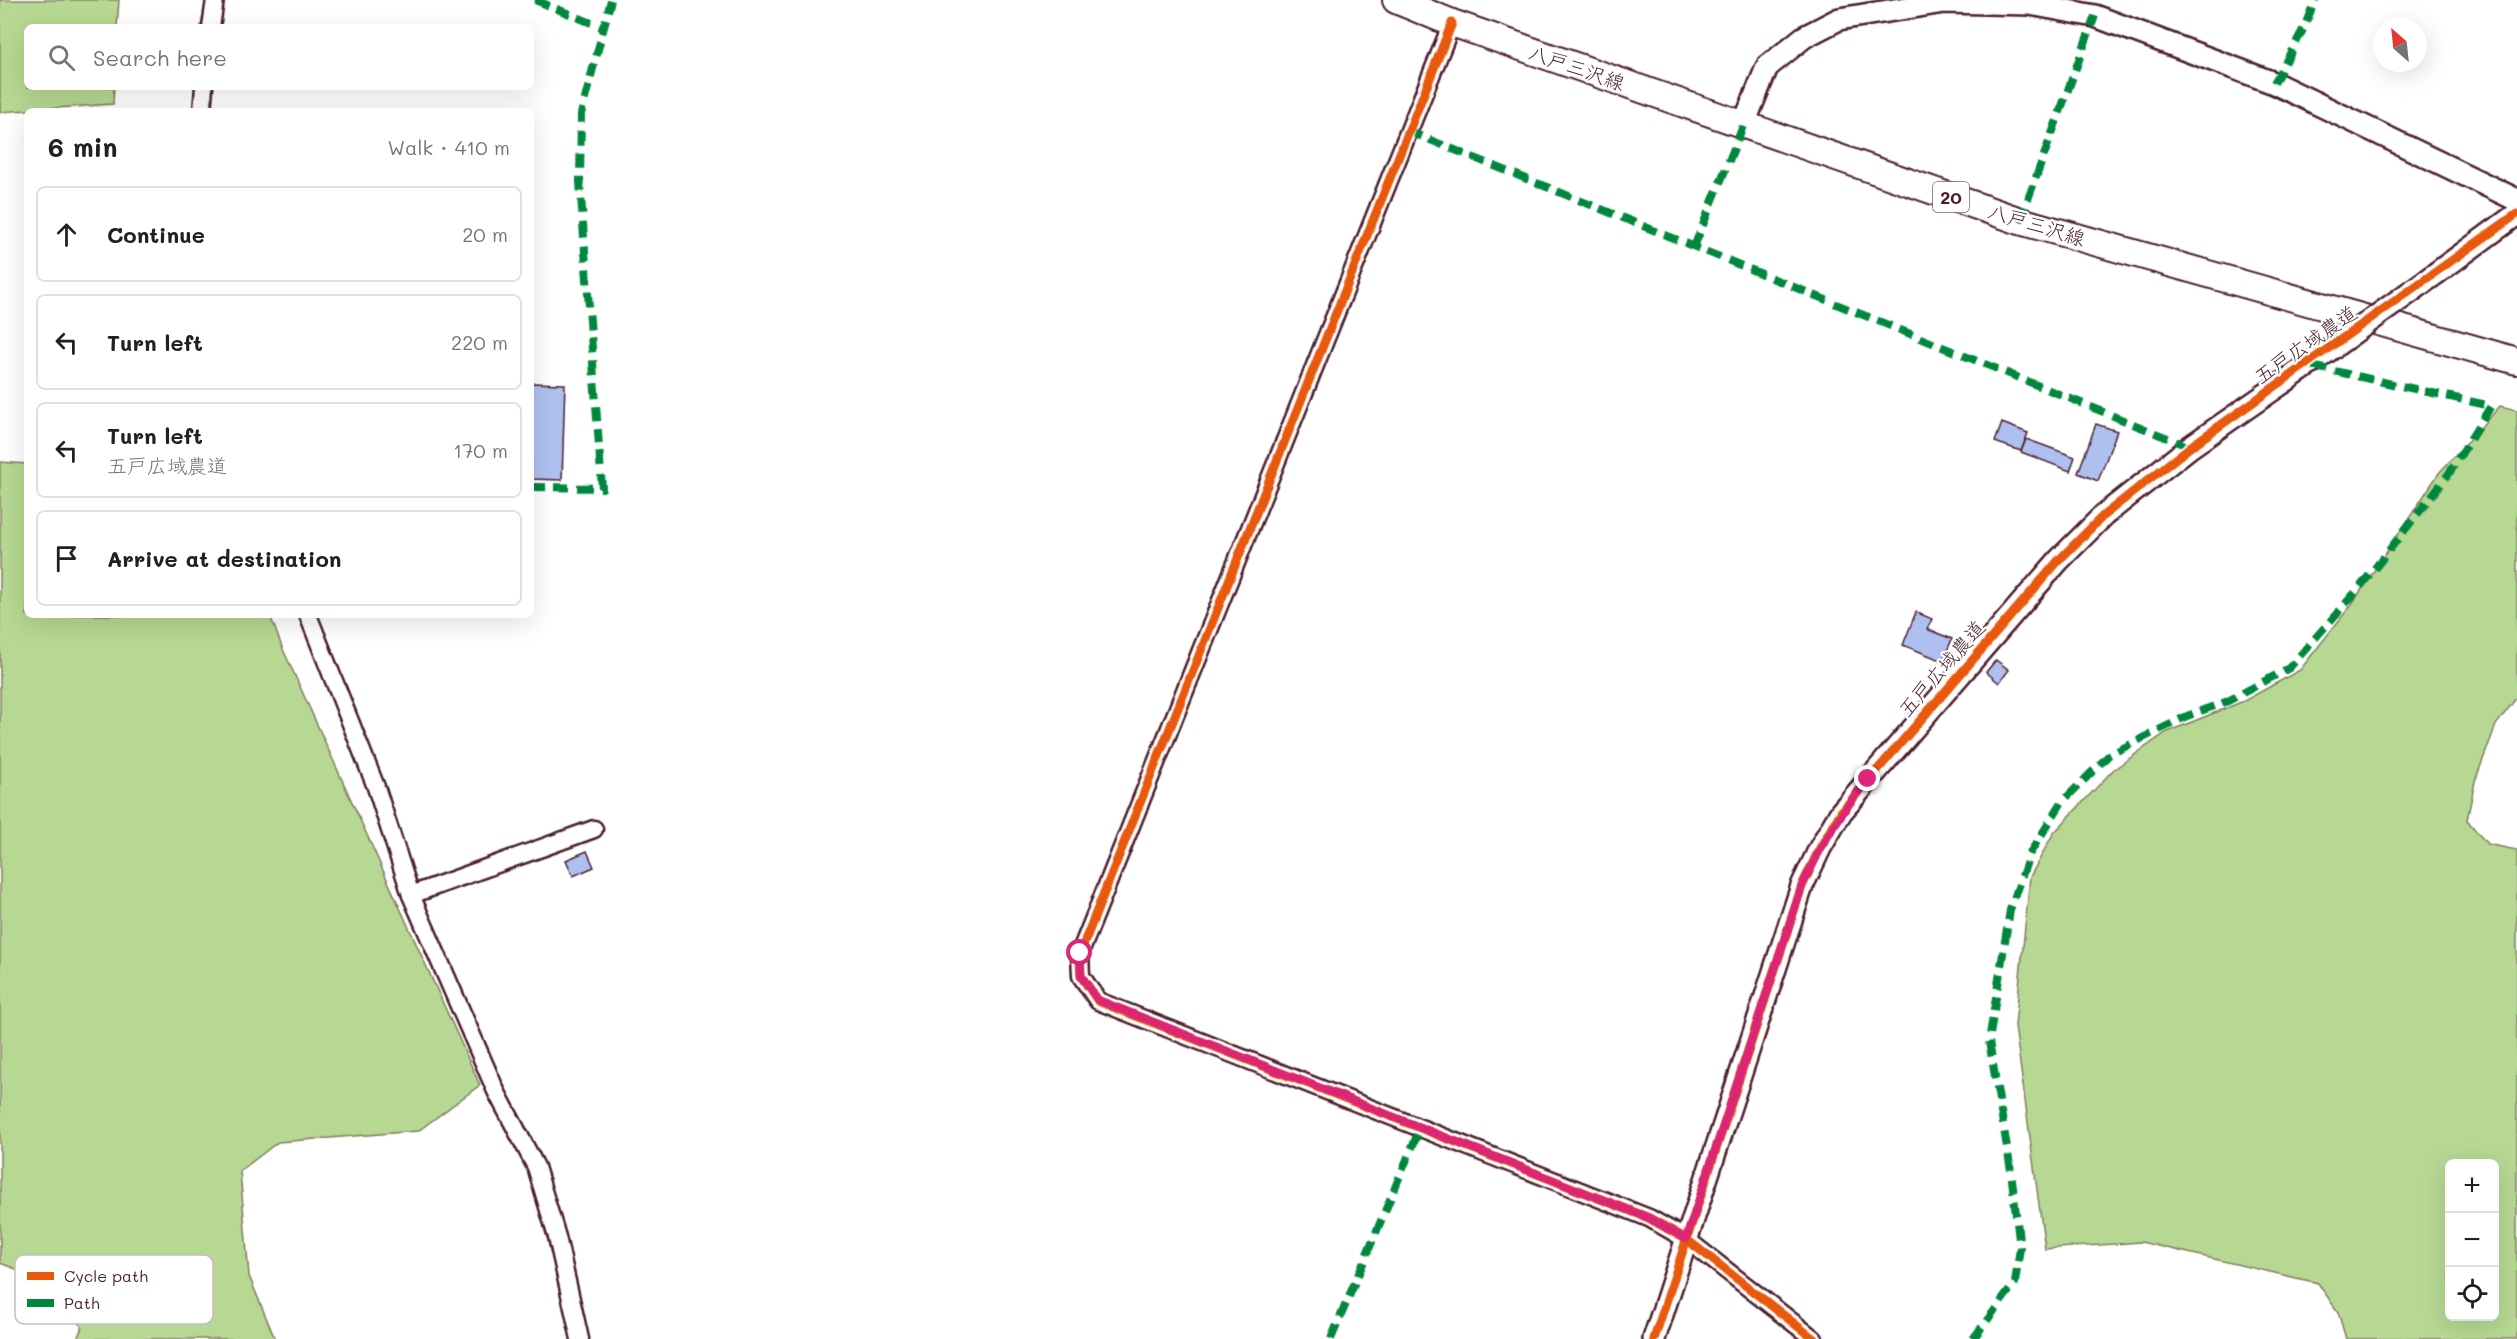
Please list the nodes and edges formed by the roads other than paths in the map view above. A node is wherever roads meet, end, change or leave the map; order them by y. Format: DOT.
graph roads {
  1 [pos="215,0"];
  2 [pos="1396,0"];
  3 [pos="1452,23"];
  4 [pos="211,24"];
  5 [pos="204,90"];
  6 [pos="202,108"];
  7 [pos="1743,126"];
  8 [pos="2517,200"];
  9 [pos="2517,214"];
  10 [pos="2517,361"];
  11 [pos="309,618"];
  12 [pos="594,829"];
  13 [pos="411,895"];
  14 [pos="1686,1239"];
  15 [pos="580,1339"];
  16 [pos="1654,1339"];
  17 [pos="1814,1339"];
  1 -- 4 [label="street"];
  2 -- 3 [label="main road, 八戸三沢線 / 20"];
  3 -- 7 [label="main road, 八戸三沢線 / 20"];
  3 -- 14 [label="street"];
  5 -- 6 [label="street"];
  7 -- 8 [label="street"];
  7 -- 10 [label="main road, 八戸三沢線 / 20"];
  9 -- 14 [label="street, 五戸広域農道, bridge"];
  11 -- 13 [label="street"];
  12 -- 13 [label="street"];
  13 -- 15 [label="street"];
  14 -- 16 [label="street, 五戸広域農道"];
  14 -- 17 [label="street"];
}
